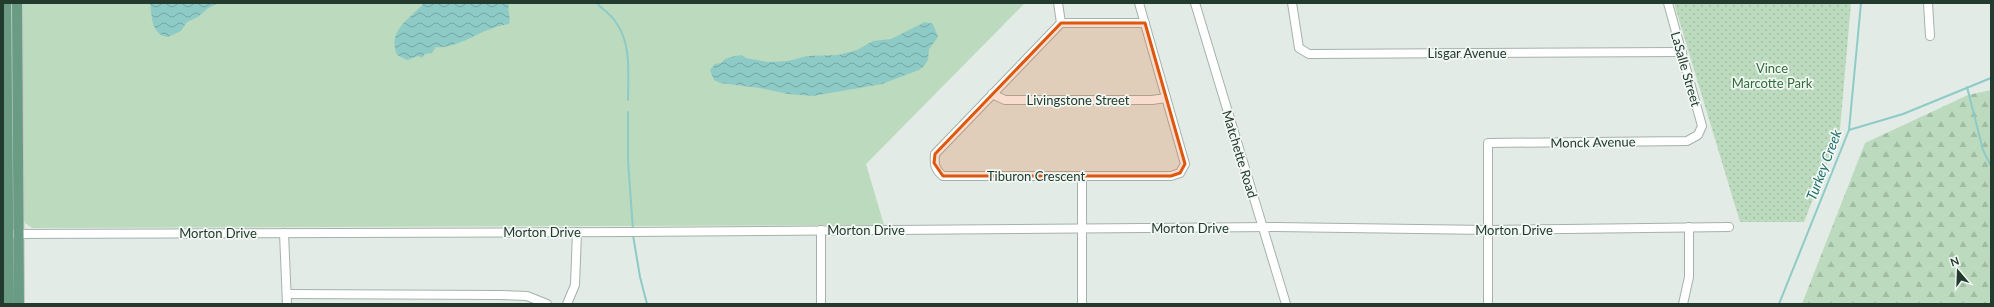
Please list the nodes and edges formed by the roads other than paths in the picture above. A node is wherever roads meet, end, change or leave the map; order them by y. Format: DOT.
graph roads {
  1 [pos="6,3"];
  2 [pos="17,3"];
  3 [pos="1058,3"];
  4 [pos="1139,3"];
  5 [pos="1195,3"];
  6 [pos="1292,3"];
  7 [pos="1668,3"];
  8 [pos="1928,3"];
  9 [pos="1061,23"];
  10 [pos="1145,23"];
  11 [pos="1930,36"];
  12 [pos="1682,52"];
  13 [pos="992,94"];
  14 [pos="1166,98"];
  15 [pos="1698,135"];
  16 [pos="1082,176"];
  17 [pos="1262,227"];
  18 [pos="1729,227"];
  19 [pos="1689,228"];
  20 [pos="1081,229"];
  21 [pos="821,230"];
  22 [pos="1488,230"];
  23 [pos="577,232"];
  24 [pos="284,233"];
  25 [pos="6,234"];
  26 [pos="19,235"];
  27 [pos="287,294"];
  28 [pos="9,304"];
  29 [pos="19,304"];
  30 [pos="288,304"];
  31 [pos="547,304"];
  32 [pos="568,304"];
  33 [pos="821,304"];
  34 [pos="1082,304"];
  35 [pos="1286,304"];
  36 [pos="1488,304"];
  37 [pos="1683,304"];
  1 -- 25 [label="main road"];
  2 -- 26 [label="main road"];
  3 -- 9 [label="street"];
  4 -- 10 [label="street, Tiburon Crescent"];
  5 -- 17 [label="street, Matchette Road"];
  6 -- 12 [label="street, Lisgar Avenue"];
  7 -- 12 [label="street, LaSalle Street"];
  8 -- 11 [label="street"];
  9 -- 10 [label="street"];
  9 -- 13 [label="street, Tiburon Crescent"];
  10 -- 14 [label="street, Tiburon Crescent"];
  12 -- 15 [label="street, LaSalle Street"];
  13 -- 14 [label="street, Livingstone Street"];
  13 -- 16 [label="street, Tiburon Crescent"];
  14 -- 16 [label="street, Tiburon Crescent"];
  15 -- 22 [label="street, Monck Avenue"];
  16 -- 20 [label="street"];
  17 -- 20 [label="street, Morton Drive"];
  17 -- 22 [label="street, Morton Drive"];
  17 -- 35 [label="street, Matchette Road"];
  18 -- 19 [label="street, Morton Drive"];
  19 -- 22 [label="street, Morton Drive"];
  19 -- 37 [label="street"];
  20 -- 21 [label="street, Morton Drive"];
  20 -- 34 [label="street"];
  21 -- 23 [label="street, Morton Drive"];
  21 -- 33 [label="street"];
  22 -- 36 [label="street"];
  23 -- 24 [label="street, Morton Drive"];
  23 -- 32 [label="street"];
  24 -- 26 [label="street, Morton Drive"];
  24 -- 27 [label="street"];
  25 -- 26 [label="street, Morton Drive"];
  25 -- 28 [label="main road"];
  26 -- 29 [label="main road"];
  27 -- 30 [label="street"];
  27 -- 31 [label="street"];
}
